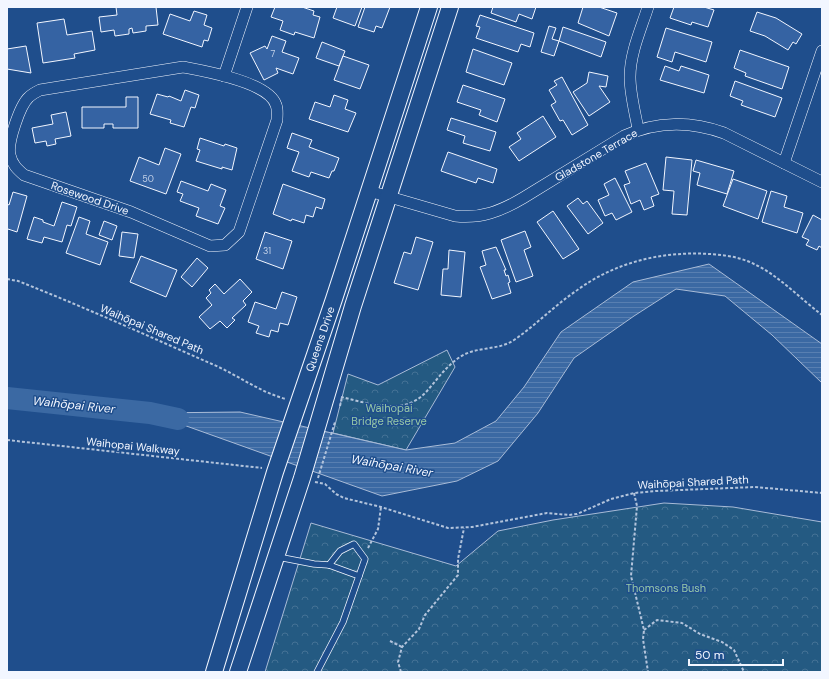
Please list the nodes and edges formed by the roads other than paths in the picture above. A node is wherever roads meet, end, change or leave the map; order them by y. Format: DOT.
graph roads {
  1 [pos="247,7"];
  2 [pos="429,7"];
  3 [pos="450,7"];
  4 [pos="648,7"];
  5 [pos="822,51"];
  6 [pos="224,76"];
  7 [pos="638,129"];
  8 [pos="784,163"];
  9 [pos="822,182"];
  10 [pos="369,191"];
  11 [pos="388,197"];
  12 [pos="275,556"];
  13 [pos="329,565"];
  14 [pos="359,576"];
  15 [pos="214,672"];
  16 [pos="238,672"];
  17 [pos="317,672"];
  1 -- 6 [label="street"];
  2 -- 10 [label="main road, Queens Drive"];
  3 -- 11 [label="main road, Queens Drive"];
  4 -- 7 [label="street"];
  5 -- 8 [label="street"];
  6 -- 6 [label="street, Rosewood Drive"];
  7 -- 8 [label="street, Gladstone Terrace"];
  7 -- 11 [label="street, Gladstone Terrace"];
  8 -- 9 [label="street, Gladstone Terrace"];
  10 -- 11 [label="street, Gladstone Terrace"];
  10 -- 15 [label="main road, Queens Drive"];
  11 -- 12 [label="main road, Queens Drive"];
  12 -- 13 [label="lane"];
  12 -- 16 [label="main road, Queens Drive"];
  13 -- 14 [label="lane"];
  13 -- 14 [label="lane"];
  14 -- 17 [label="lane"];
}
